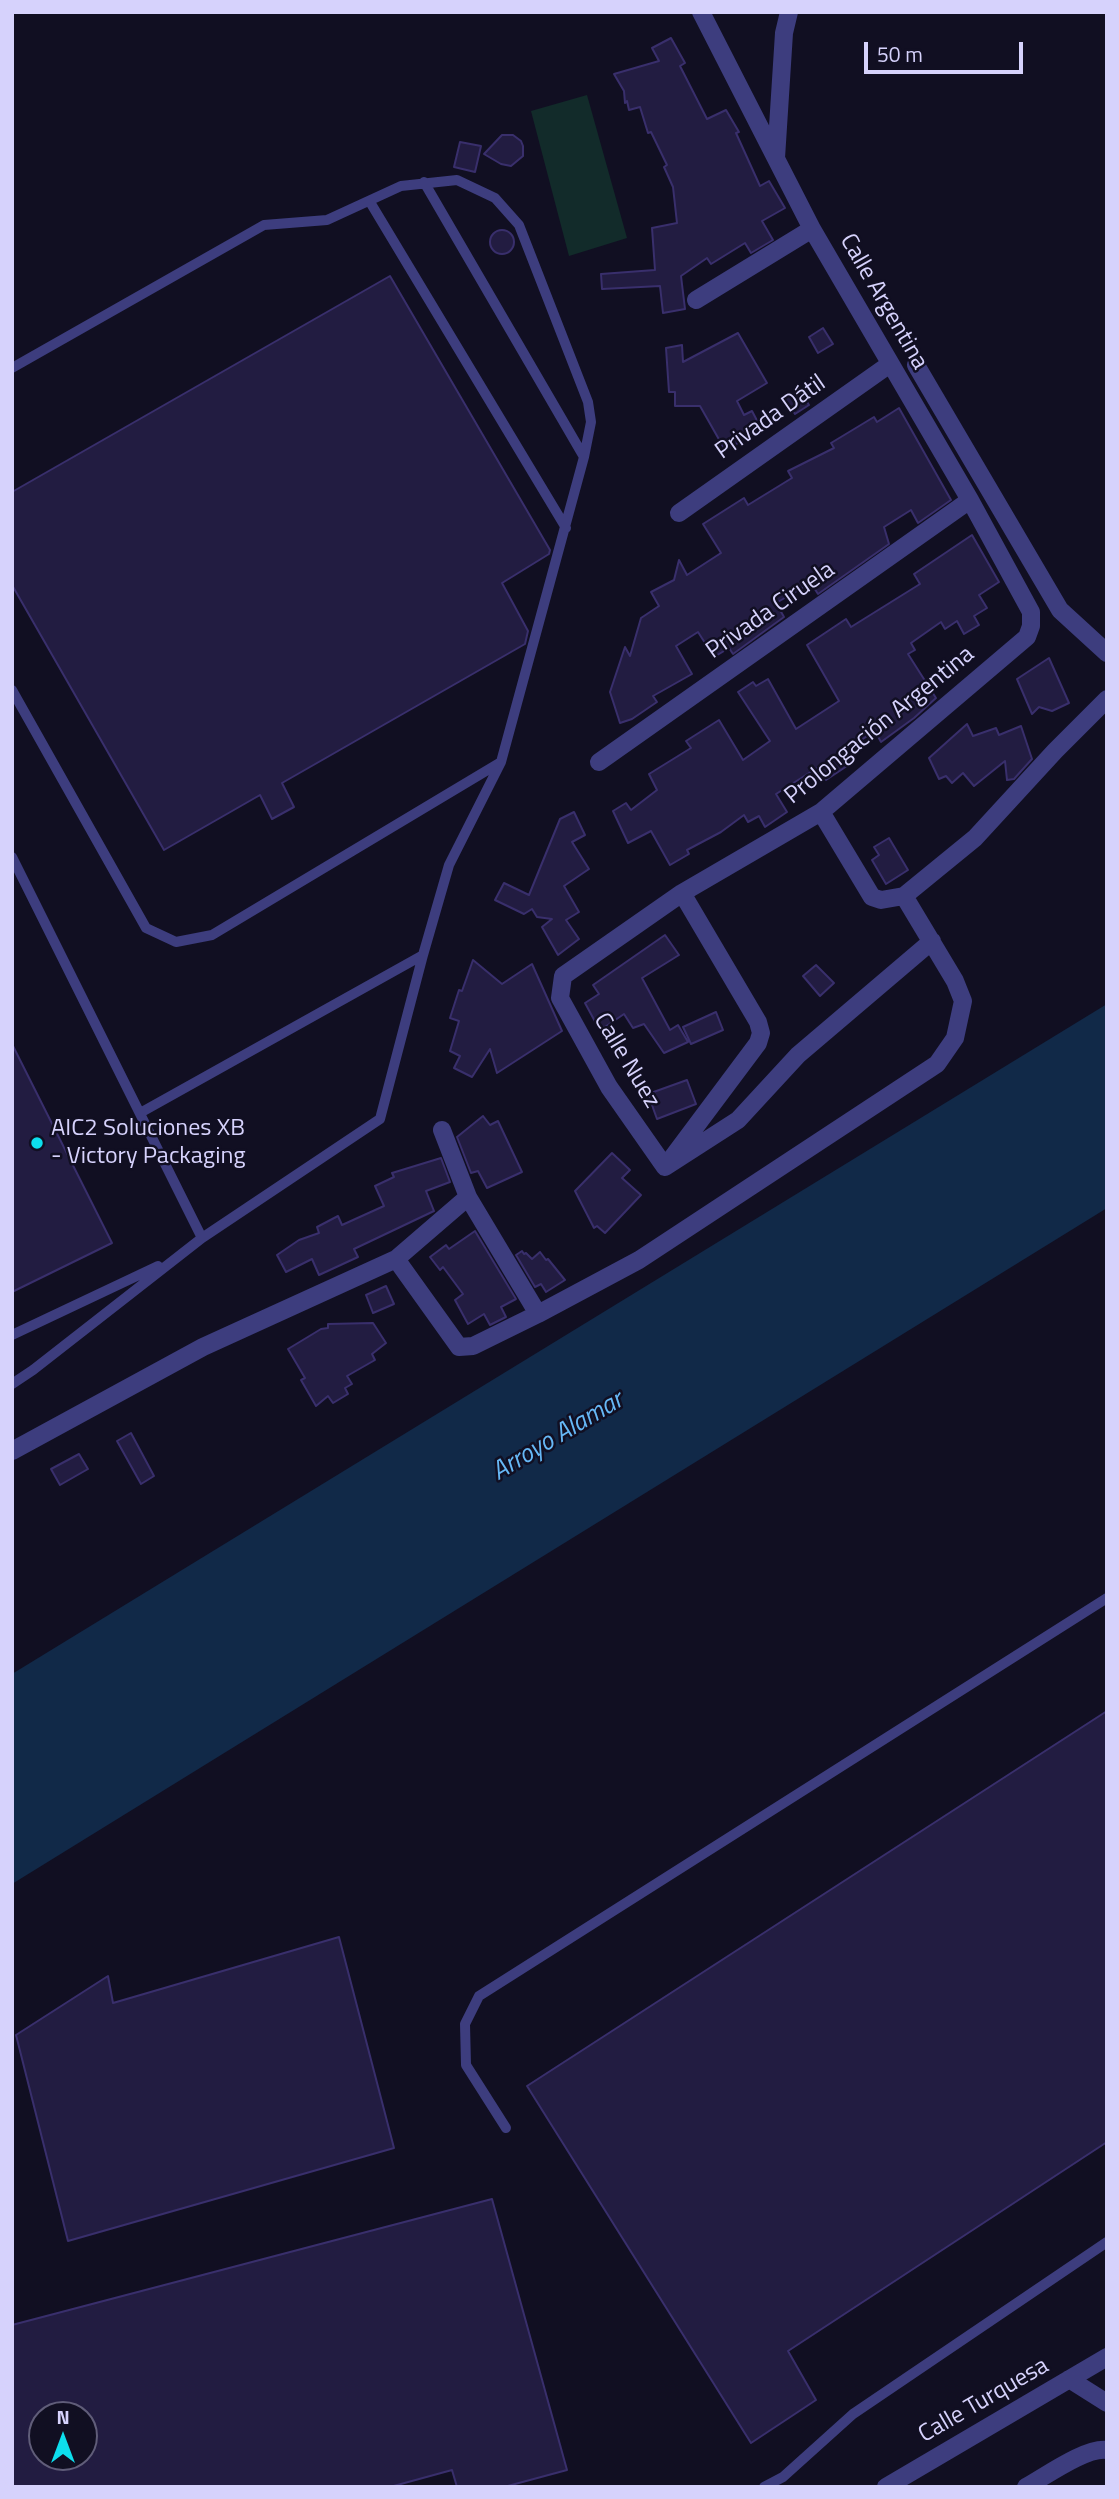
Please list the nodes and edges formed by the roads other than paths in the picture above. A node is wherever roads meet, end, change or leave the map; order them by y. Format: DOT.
graph roads {
  1 [pos="701,12"];
  2 [pos="789,12"];
  3 [pos="776,158"];
  4 [pos="424,182"];
  5 [pos="370,202"];
  6 [pos="813,229"];
  7 [pos="696,300"];
  8 [pos="890,364"];
  9 [pos="916,365"];
  10 [pos="12,368"];
  11 [pos="584,457"];
  12 [pos="970,500"];
  13 [pos="679,513"];
  14 [pos="566,528"];
  15 [pos="1060,610"];
  16 [pos="1031,619"];
  17 [pos="1107,653"];
  18 [pos="12,690"];
  19 [pos="1107,699"];
  20 [pos="501,762"];
  21 [pos="600,762"];
  22 [pos="821,812"];
  23 [pos="12,857"];
  24 [pos="682,893"];
  25 [pos="904,896"];
  26 [pos="932,941"];
  27 [pos="423,956"];
  28 [pos="563,976"];
  29 [pos="140,1113"];
  30 [pos="442,1130"];
  31 [pos="665,1167"];
  32 [pos="468,1197"];
  33 [pos="202,1238"];
  34 [pos="178,1257"];
  35 [pos="396,1259"];
  36 [pos="538,1314"];
  37 [pos="12,1335"];
  38 [pos="12,1384"];
  39 [pos="12,1451"];
  40 [pos="1107,1598"];
  41 [pos="506,2129"];
  42 [pos="1107,2242"];
  43 [pos="1107,2357"];
  44 [pos="1069,2379"];
  45 [pos="1107,2403"];
  46 [pos="1107,2450"];
  47 [pos="764,2487"];
  48 [pos="886,2487"];
  49 [pos="1026,2487"];
  1 -- 3 [label="street, Calle Argentina"];
  2 -- 3 [label="street"];
  3 -- 6 [label="street, Calle Argentina"];
  4 -- 5 [label="lane"];
  4 -- 11 [label="lane"];
  4 -- 11 [label="lane"];
  5 -- 10 [label="lane"];
  5 -- 14 [label="lane"];
  6 -- 7 [label="street"];
  6 -- 8 [label="street, Calle Argentina"];
  8 -- 12 [label="street, Calle Argentina"];
  8 -- 13 [label="street, Privada Dátil"];
  9 -- 15 [label="street"];
  11 -- 14 [label="lane"];
  12 -- 16 [label="street, Calle Argentina"];
  12 -- 21 [label="street, Privada Ciruela"];
  14 -- 20 [label="lane"];
  15 -- 16 [label="street"];
  15 -- 17 [label="street"];
  16 -- 22 [label="street, Prolongación Argentina"];
  18 -- 20 [label="lane"];
  19 -- 25 [label="street"];
  20 -- 27 [label="lane"];
  22 -- 24 [label="street, Prolongación Argentina"];
  22 -- 25 [label="street"];
  23 -- 29 [label="lane"];
  24 -- 28 [label="street, Prolongación Argentina"];
  24 -- 31 [label="street"];
  25 -- 26 [label="street"];
  26 -- 31 [label="street"];
  26 -- 36 [label="street"];
  27 -- 29 [label="lane"];
  27 -- 33 [label="lane"];
  28 -- 31 [label="street, Calle Nuez"];
  29 -- 33 [label="lane"];
  30 -- 32 [label="street"];
  32 -- 35 [label="street"];
  32 -- 36 [label="street"];
  33 -- 34 [label="lane"];
  34 -- 37 [label="lane"];
  34 -- 38 [label="lane"];
  35 -- 36 [label="street"];
  35 -- 39 [label="street"];
  40 -- 41 [label="lane"];
  42 -- 47 [label="lane"];
  43 -- 44 [label="street, Calle Turquesa"];
  44 -- 45 [label="street"];
  44 -- 48 [label="street, Calle Turquesa"];
  46 -- 49 [label="street"];
}
